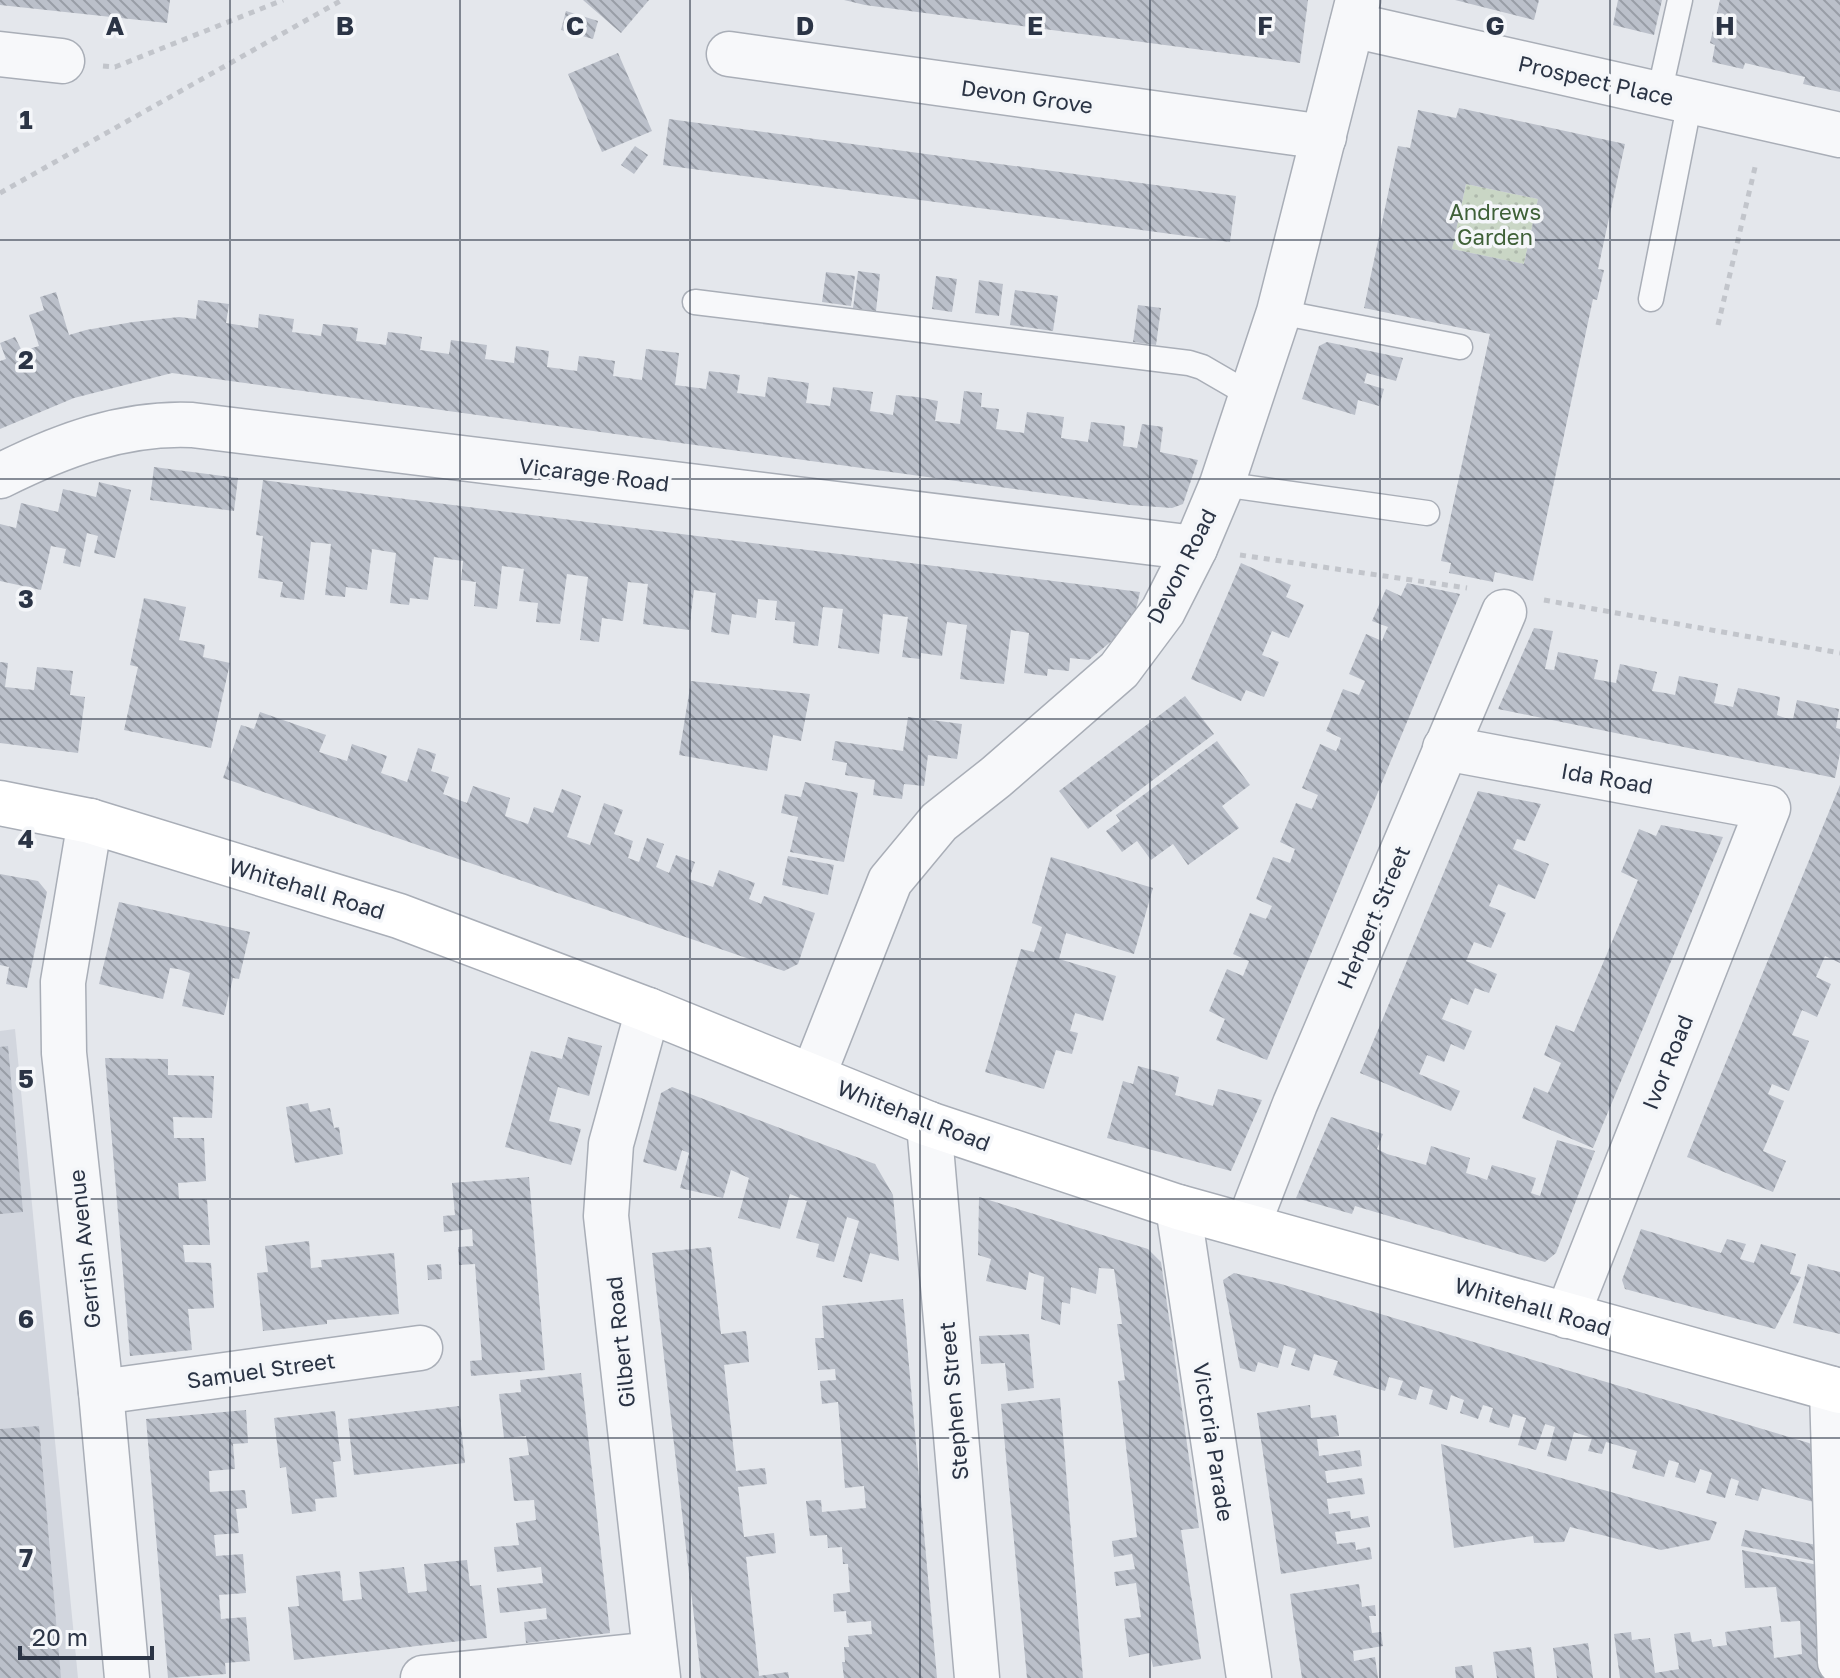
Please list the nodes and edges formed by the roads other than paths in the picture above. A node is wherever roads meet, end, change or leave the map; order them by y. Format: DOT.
graph roads {
  1 [pos="1680,0"];
  2 [pos="1355,12"];
  3 [pos="0,54"];
  4 [pos="729,54"];
  5 [pos="62,61"];
  6 [pos="1674,97"];
  7 [pos="1840,135"];
  8 [pos="1324,137"];
  9 [pos="1651,299"];
  10 [pos="695,302"];
  11 [pos="1279,312"];
  12 [pos="1460,347"];
  13 [pos="1252,396"];
  14 [pos="0,476"];
  15 [pos="1222,484"];
  16 [pos="1427,513"];
  17 [pos="1195,548"];
  18 [pos="1504,612"];
  19 [pos="1445,748"];
  20 [pos="0,803"];
  21 [pos="1768,808"];
  22 [pos="90,821"];
  23 [pos="648,1010"];
  24 [pos="813,1076"];
  25 [pos="929,1124"];
  26 [pos="1178,1207"];
  27 [pos="1248,1225"];
  28 [pos="1567,1316"];
  29 [pos="420,1348"];
  30 [pos="1836,1390"];
  31 [pos="101,1392"];
  32 [pos="1840,1662"];
  33 [pos="657,1666"];
  34 [pos="127,1678"];
  35 [pos="423,1678"];
  36 [pos="977,1678"];
  37 [pos="1249,1678"];
  1 -- 6 [label="lane"];
  2 -- 6 [label="street, Prospect Place"];
  2 -- 8 [label="street, Devon Road"];
  3 -- 5 [label="street"];
  4 -- 8 [label="street, Devon Grove"];
  6 -- 7 [label="street, Prospect Place"];
  6 -- 9 [label="lane"];
  8 -- 11 [label="street, Devon Road"];
  10 -- 13 [label="lane"];
  11 -- 12 [label="lane"];
  11 -- 13 [label="street, Devon Road"];
  13 -- 15 [label="street, Devon Road"];
  14 -- 17 [label="street, Vicarage Road"];
  15 -- 16 [label="lane"];
  15 -- 17 [label="street, Devon Road"];
  17 -- 24 [label="street, Devon Road"];
  18 -- 19 [label="street, Herbert Street"];
  19 -- 21 [label="street, Ida Road"];
  19 -- 27 [label="street, Herbert Street"];
  20 -- 22 [label="main road, Whitehall Road"];
  21 -- 28 [label="street, Ivor Road"];
  22 -- 23 [label="main road, Whitehall Road"];
  22 -- 31 [label="street, Gerrish Avenue"];
  23 -- 24 [label="main road, Whitehall Road"];
  23 -- 33 [label="street, Gilbert Road"];
  24 -- 25 [label="main road, Whitehall Road"];
  25 -- 26 [label="main road, Whitehall Road"];
  25 -- 36 [label="street, Stephen Street"];
  26 -- 27 [label="main road, Whitehall Road"];
  26 -- 37 [label="street, Victoria Parade"];
  27 -- 28 [label="main road, Whitehall Road"];
  28 -- 30 [label="main road, Whitehall Road"];
  29 -- 31 [label="street, Samuel Street"];
  30 -- 32 [label="street"];
  31 -- 34 [label="street, Gerrish Avenue"];
  33 -- 35 [label="street"];
}
